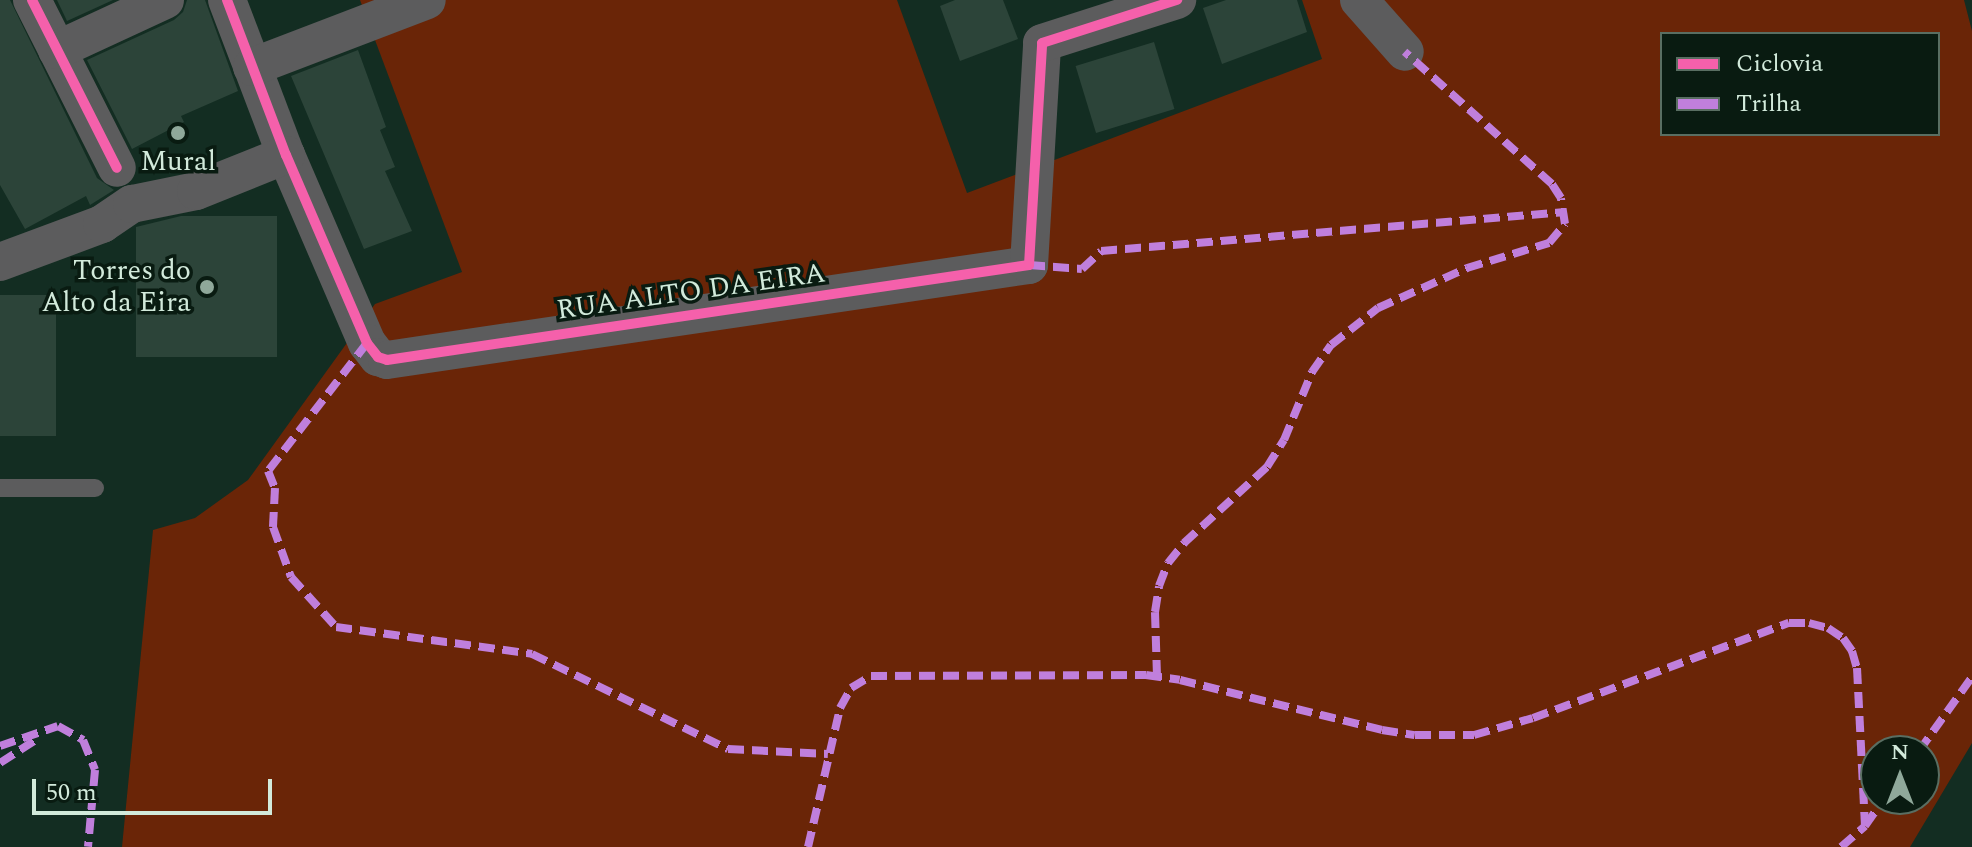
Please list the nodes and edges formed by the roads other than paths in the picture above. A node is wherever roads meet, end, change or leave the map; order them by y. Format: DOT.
graph roads {
  1 [pos="32,0"];
  2 [pos="165,0"];
  3 [pos="227,0"];
  4 [pos="427,0"];
  5 [pos="1177,0"];
  6 [pos="1359,0"];
  7 [pos="57,50"];
  8 [pos="1405,52"];
  9 [pos="252,67"];
  10 [pos="286,155"];
  11 [pos="117,168"];
  12 [pos="0,262"];
  13 [pos="0,488"];
  14 [pos="95,488"];
  1 -- 7 [label="street"];
  2 -- 7 [label="street"];
  3 -- 9 [label="street"];
  4 -- 9 [label="street"];
  5 -- 10 [label="street, RUA ALTO DA EIRA"];
  6 -- 8 [label="street"];
  7 -- 11 [label="street"];
  9 -- 10 [label="street"];
  10 -- 12 [label="street"];
  13 -- 14 [label="lane"];
}
